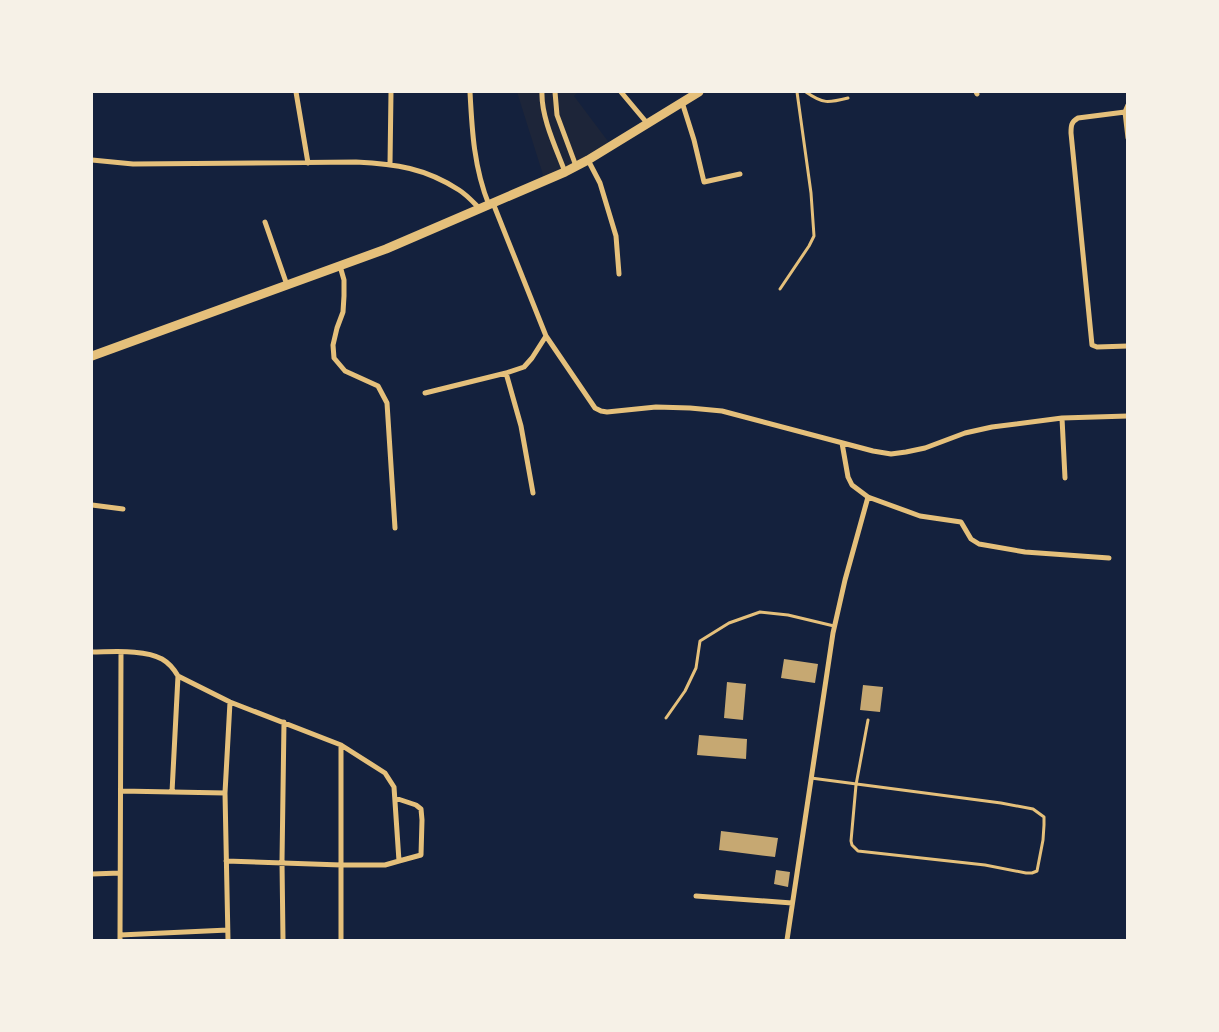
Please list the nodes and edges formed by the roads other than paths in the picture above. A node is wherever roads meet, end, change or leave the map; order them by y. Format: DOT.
graph roads {
  1 [pos="296,92"];
  2 [pos="391,92"];
  3 [pos="470,92"];
  4 [pos="542,92"];
  5 [pos="555,92"];
  6 [pos="621,92"];
  7 [pos="699,92"];
  8 [pos="797,92"];
  9 [pos="806,92"];
  10 [pos="848,98"];
  11 [pos="682,102"];
  12 [pos="1128,105"];
  13 [pos="1125,112"];
  14 [pos="647,123"];
  15 [pos="1128,138"];
  16 [pos="92,160"];
  17 [pos="588,160"];
  18 [pos="308,163"];
  19 [pos="390,164"];
  20 [pos="576,166"];
  21 [pos="565,172"];
  22 [pos="740,174"];
  23 [pos="488,206"];
  24 [pos="265,222"];
  25 [pos="340,266"];
  26 [pos="619,274"];
  27 [pos="287,285"];
  28 [pos="780,289"];
  29 [pos="546,336"];
  30 [pos="1128,346"];
  31 [pos="92,356"];
  32 [pos="506,373"];
  33 [pos="425,393"];
  34 [pos="1128,416"];
  35 [pos="1062,418"];
  36 [pos="842,443"];
  37 [pos="1065,478"];
  38 [pos="533,493"];
  39 [pos="868,497"];
  40 [pos="92,505"];
  41 [pos="123,509"];
  42 [pos="395,528"];
  43 [pos="1109,558"];
  44 [pos="834,626"];
  45 [pos="92,652"];
  46 [pos="121,652"];
  47 [pos="178,676"];
  48 [pos="230,702"];
  49 [pos="666,718"];
  50 [pos="868,720"];
  51 [pos="284,722"];
  52 [pos="341,745"];
  53 [pos="811,778"];
  54 [pos="856,784"];
  55 [pos="121,791"];
  56 [pos="172,792"];
  57 [pos="225,793"];
  58 [pos="395,798"];
  59 [pos="226,861"];
  60 [pos="399,861"];
  61 [pos="282,862"];
  62 [pos="340,866"];
  63 [pos="120,873"];
  64 [pos="92,874"];
  65 [pos="696,896"];
  66 [pos="792,903"];
  67 [pos="228,930"];
  68 [pos="174,933"];
  69 [pos="120,938"];
  70 [pos="174,940"];
  71 [pos="228,940"];
  72 [pos="283,940"];
  73 [pos="341,940"];
  74 [pos="787,940"];
  1 -- 18 [label="street"];
  2 -- 19 [label="street"];
  3 -- 23 [label="street"];
  4 -- 21 [label="street"];
  5 -- 20 [label="street"];
  6 -- 14 [label="street"];
  7 -- 11 [label="main road"];
  8 -- 28 [label="lane"];
  9 -- 10 [label="lane"];
  11 -- 14 [label="main road"];
  11 -- 22 [label="street"];
  12 -- 13 [label="street"];
  13 -- 15 [label="street"];
  13 -- 30 [label="street"];
  14 -- 17 [label="main road"];
  16 -- 18 [label="street"];
  17 -- 20 [label="main road"];
  17 -- 26 [label="street"];
  18 -- 19 [label="street"];
  19 -- 23 [label="street"];
  20 -- 21 [label="main road"];
  21 -- 23 [label="main road"];
  23 -- 25 [label="main road"];
  23 -- 29 [label="street"];
  24 -- 27 [label="street"];
  25 -- 27 [label="main road"];
  25 -- 42 [label="street"];
  27 -- 31 [label="main road"];
  29 -- 32 [label="street"];
  29 -- 36 [label="street"];
  32 -- 33 [label="street"];
  32 -- 38 [label="street"];
  34 -- 35 [label="street"];
  35 -- 36 [label="street"];
  35 -- 37 [label="street"];
  36 -- 39 [label="street"];
  39 -- 43 [label="street"];
  39 -- 44 [label="street"];
  40 -- 41 [label="street"];
  44 -- 49 [label="lane"];
  44 -- 53 [label="street"];
  45 -- 46 [label="street"];
  46 -- 47 [label="street"];
  46 -- 55 [label="street"];
  47 -- 48 [label="street"];
  47 -- 56 [label="street"];
  48 -- 51 [label="street"];
  48 -- 57 [label="street"];
  50 -- 54 [label="lane"];
  51 -- 52 [label="street"];
  51 -- 61 [label="street"];
  52 -- 58 [label="street"];
  52 -- 62 [label="street"];
  53 -- 54 [label="lane"];
  53 -- 66 [label="street"];
  54 -- 54 [label="lane"];
  55 -- 56 [label="street"];
  55 -- 63 [label="street"];
  56 -- 57 [label="street"];
  57 -- 59 [label="street"];
  58 -- 60 [label="street"];
  58 -- 60 [label="street"];
  59 -- 61 [label="street"];
  59 -- 67 [label="street"];
  60 -- 62 [label="street"];
  61 -- 62 [label="street"];
  61 -- 72 [label="street"];
  62 -- 73 [label="street"];
  63 -- 64 [label="street"];
  63 -- 69 [label="street"];
  65 -- 66 [label="street"];
  66 -- 74 [label="street"];
  67 -- 68 [label="street"];
  67 -- 71 [label="street"];
  68 -- 69 [label="street"];
  68 -- 70 [label="street"];
}
